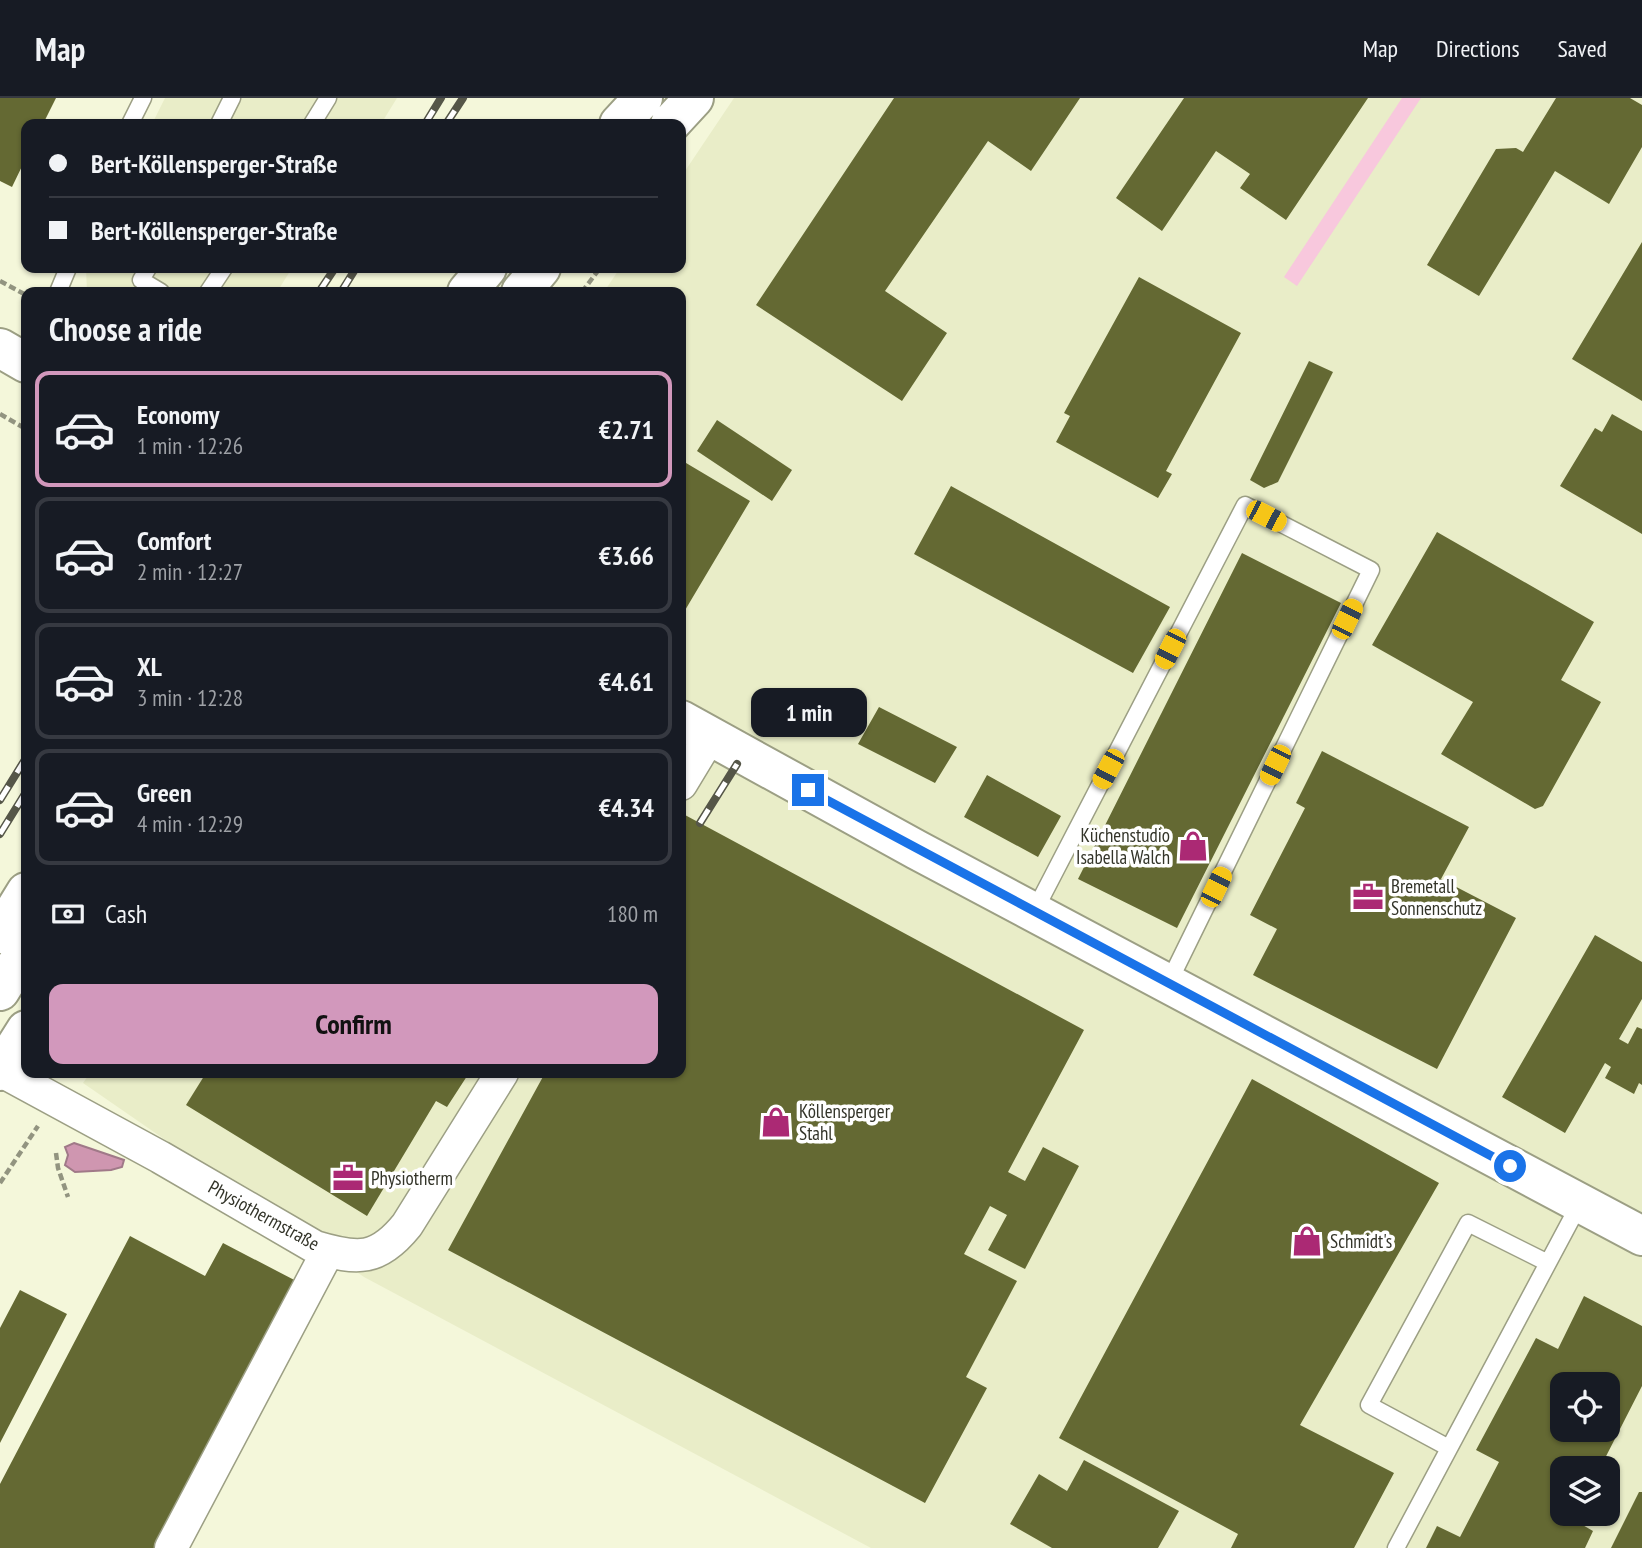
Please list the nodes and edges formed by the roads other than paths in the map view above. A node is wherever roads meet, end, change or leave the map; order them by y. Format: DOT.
graph roads {
  1 [pos="143,98"];
  2 [pos="232,98"];
  3 [pos="328,98"];
  4 [pos="643,98"];
  5 [pos="694,98"];
  6 [pos="132,119"];
  7 [pos="222,119"];
  8 [pos="315,119"];
  9 [pos="624,119"];
  10 [pos="675,119"];
  11 [pos="145,273"];
  12 [pos="483,273"];
  13 [pos="537,273"];
  14 [pos="152,287"];
  15 [pos="471,287"];
  16 [pos="524,287"];
  17 [pos="0,348"];
  18 [pos="21,360"];
  19 [pos="696,728"];
  20 [pos="686,765"];
  21 [pos="21,906"];
  22 [pos="1034,912"];
  23 [pos="10,937"];
  24 [pos="1168,984"];
  25 [pos="0,991"];
  26 [pos="21,1038"];
  27 [pos="0,1070"];
  28 [pos="499,1078"];
  29 [pos="1580,1203"];
  30 [pos="1642,1236"];
  31 [pos="328,1251"];
  32 [pos="1548,1263"];
  33 [pos="1449,1448"];
  34 [pos="171,1548"];
  35 [pos="1396,1548"];
  1 -- 6 [label="lane"];
  2 -- 7 [label="lane"];
  3 -- 8 [label="lane"];
  4 -- 9 [label="street"];
  5 -- 10 [label="street"];
  11 -- 14 [label="lane"];
  12 -- 15 [label="street"];
  13 -- 16 [label="street"];
  17 -- 18 [label="street"];
  19 -- 20 [label="street"];
  19 -- 22 [label="street"];
  21 -- 23 [label="street"];
  22 -- 24 [label="street"];
  22 -- 24 [label="lane"];
  23 -- 25 [label="street"];
  24 -- 29 [label="street"];
  26 -- 27 [label="street"];
  27 -- 31 [label="street, Physiothermstraße"];
  28 -- 31 [label="street, Physiothermstraße"];
  29 -- 30 [label="street"];
  29 -- 32 [label="lane"];
  31 -- 34 [label="street"];
  32 -- 33 [label="lane"];
  32 -- 33 [label="lane"];
  33 -- 35 [label="lane"];
}
